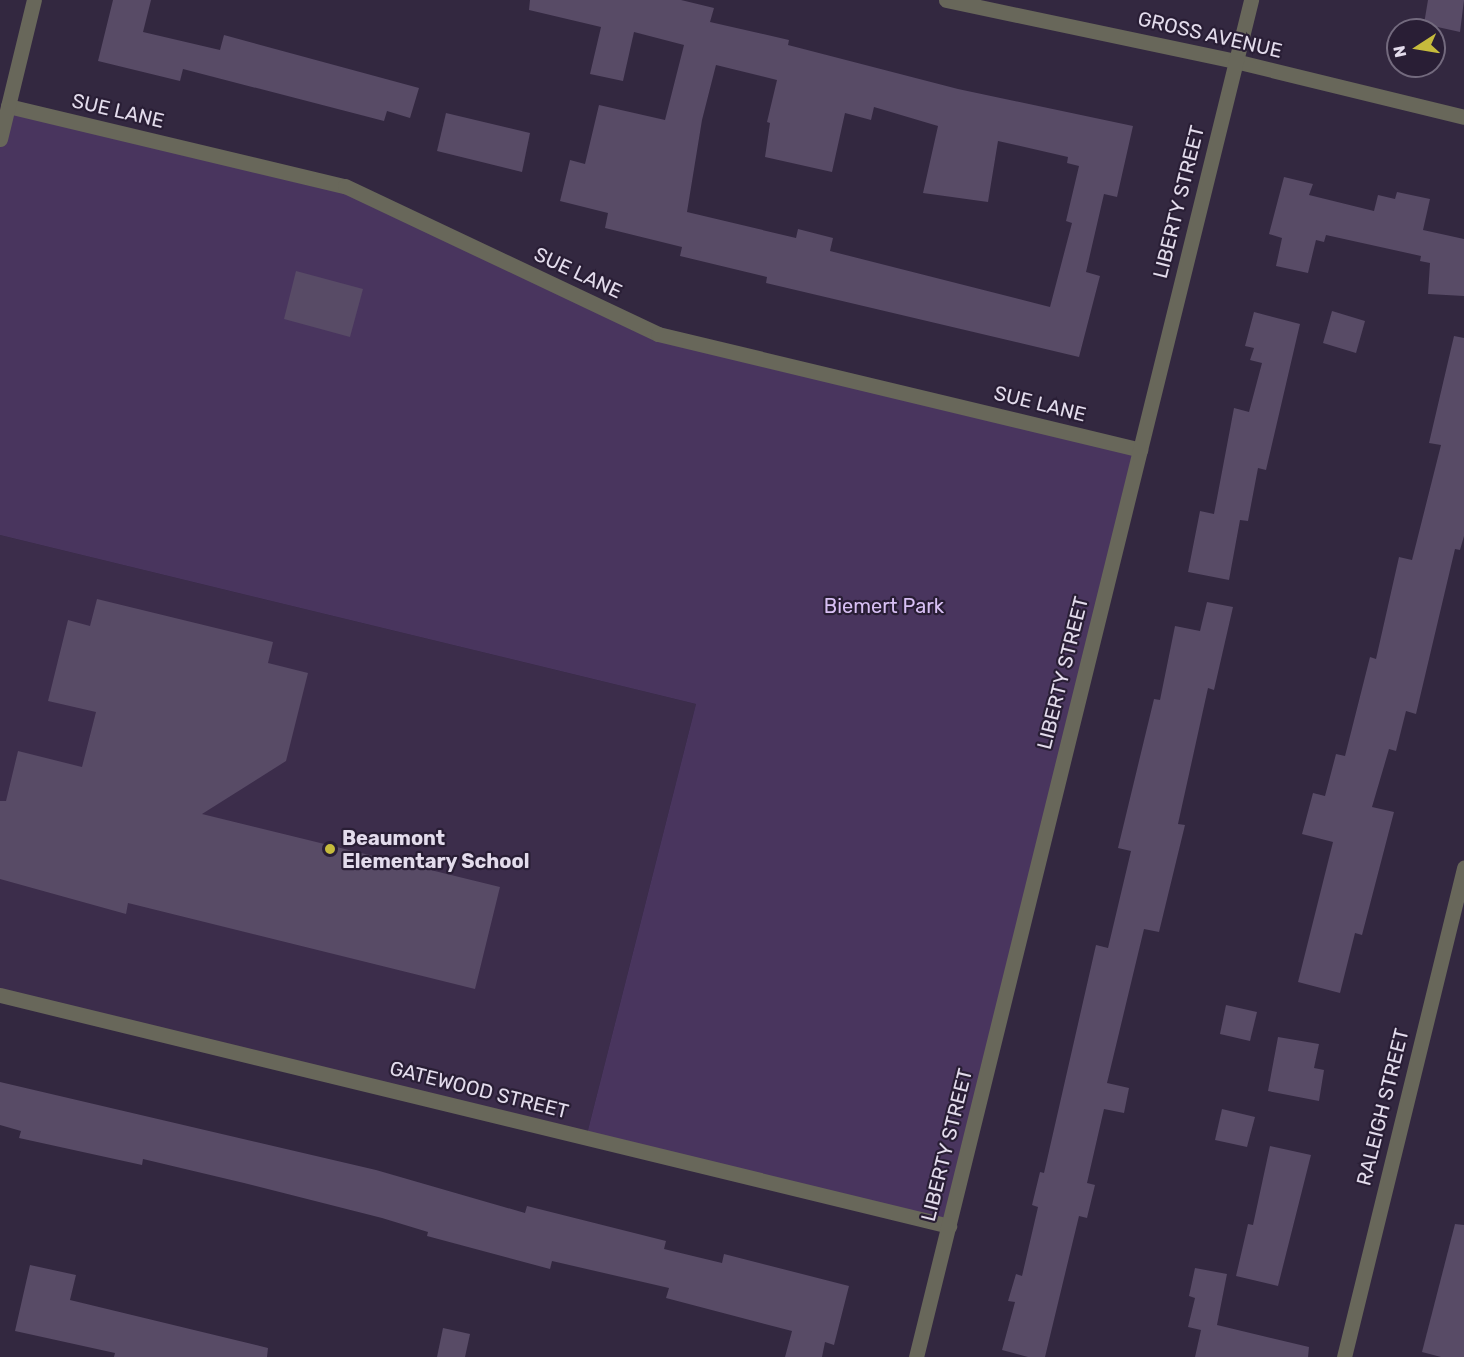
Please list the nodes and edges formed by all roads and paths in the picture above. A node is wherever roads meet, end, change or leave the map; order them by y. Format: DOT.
graph roads {
  1 [pos="34,0"];
  2 [pos="946,0"];
  3 [pos="1251,0"];
  4 [pos="1236,61"];
  5 [pos="8,106"];
  6 [pos="1464,117"];
  7 [pos="0,139"];
  8 [pos="1140,450"];
  9 [pos="1464,868"];
  10 [pos="0,995"];
  11 [pos="949,1226"];
  12 [pos="916,1357"];
  13 [pos="1344,1357"];
  1 -- 5 [label="street"];
  2 -- 4 [label="street, GROSS AVENUE"];
  3 -- 4 [label="street, LIBERTY STREET"];
  4 -- 6 [label="street, GROSS AVENUE"];
  4 -- 8 [label="street, LIBERTY STREET"];
  5 -- 7 [label="street"];
  5 -- 8 [label="street, SUE LANE"];
  8 -- 11 [label="street, LIBERTY STREET"];
  9 -- 13 [label="street, RALEIGH STREET"];
  10 -- 11 [label="street, GATEWOOD STREET"];
  11 -- 12 [label="street, LIBERTY STREET"];
}
